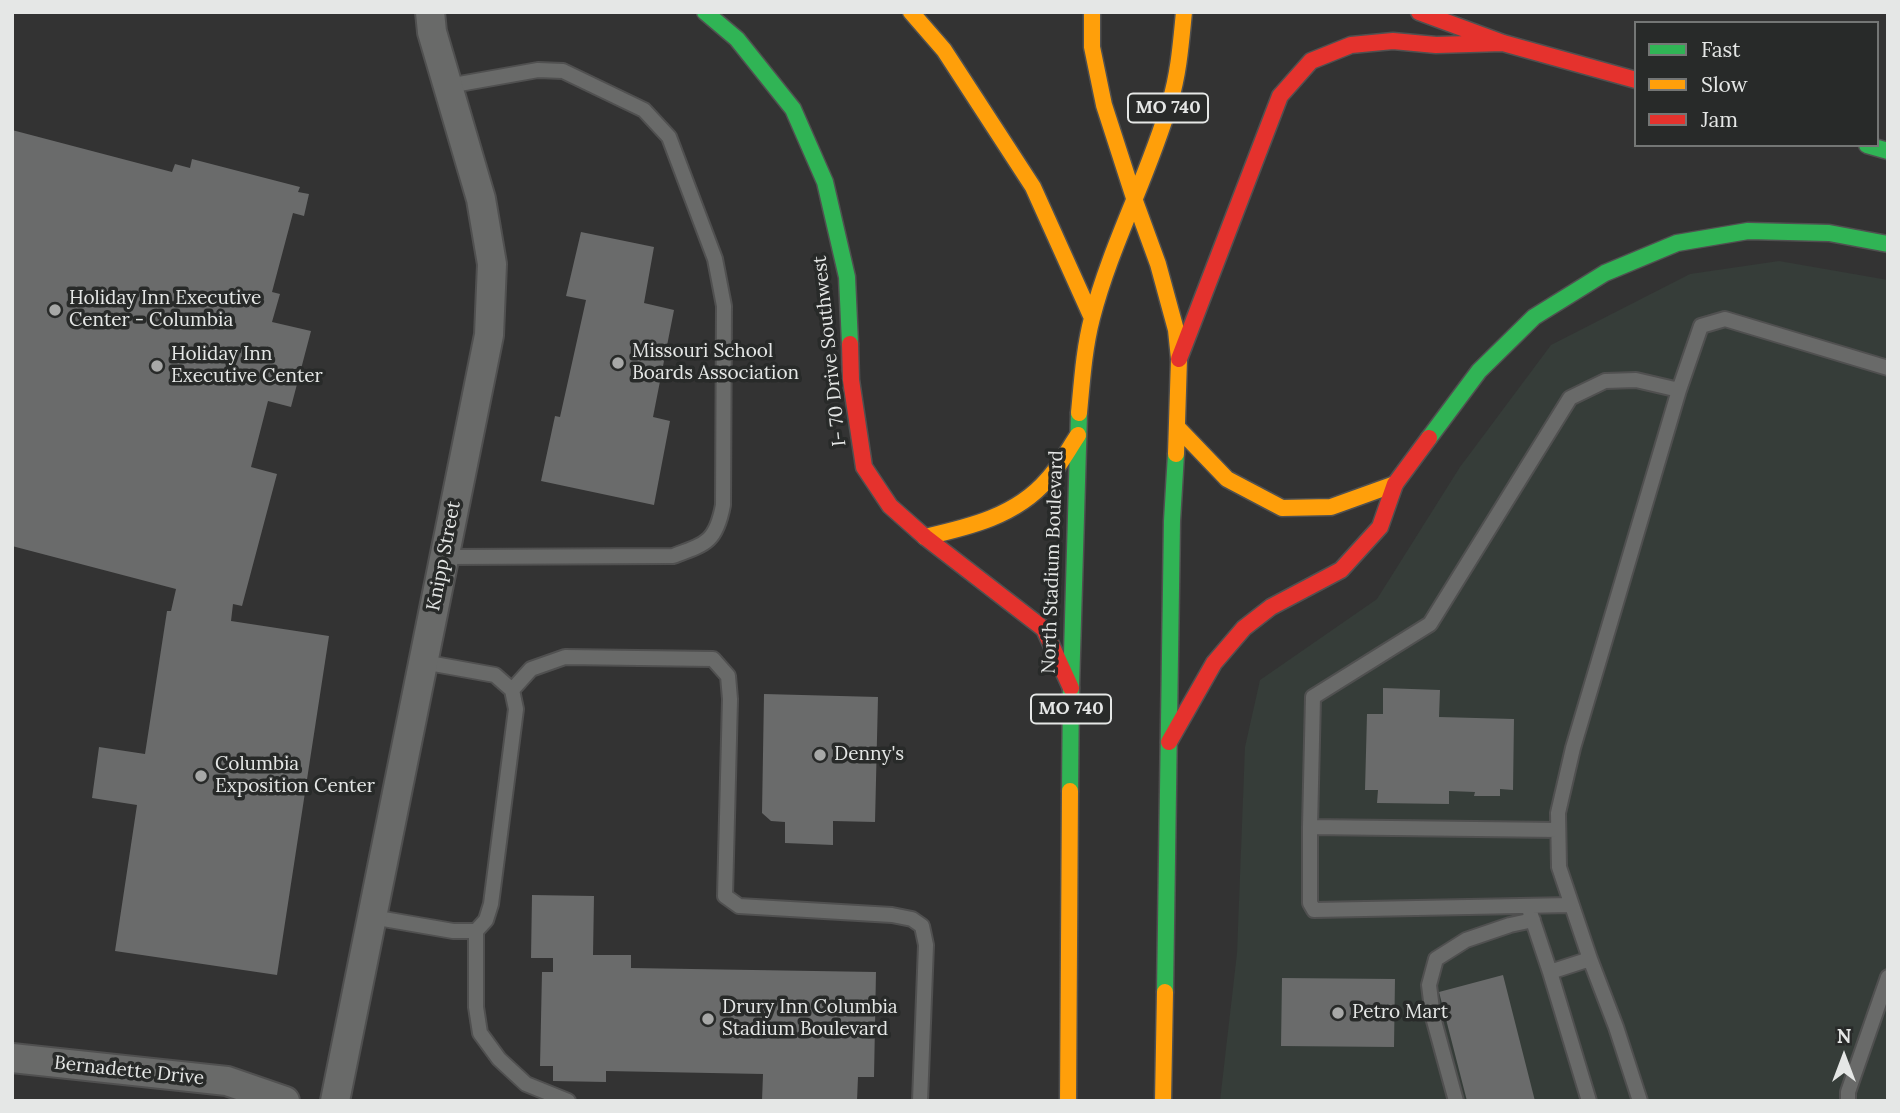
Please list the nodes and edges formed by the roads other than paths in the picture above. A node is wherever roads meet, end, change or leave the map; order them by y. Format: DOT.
graph roads {
  1 [pos="430,12"];
  2 [pos="705,12"];
  3 [pos="911,12"];
  4 [pos="1092,12"];
  5 [pos="1184,12"];
  6 [pos="1419,12"];
  7 [pos="1503,43"];
  8 [pos="1634,79"];
  9 [pos="448,86"];
  10 [pos="1135,201"];
  11 [pos="1888,244"];
  12 [pos="1091,318"];
  13 [pos="1179,359"];
  14 [pos="1888,368"];
  15 [pos="1679,390"];
  16 [pos="1178,428"];
  17 [pos="1078,435"];
  18 [pos="1395,484"];
  19 [pos="925,537"];
  20 [pos="444,557"];
  21 [pos="423,662"];
  22 [pos="1071,688"];
  23 [pos="512,690"];
  24 [pos="1169,742"];
  25 [pos="1310,827"];
  26 [pos="1558,830"];
  27 [pos="1571,905"];
  28 [pos="1528,906"];
  29 [pos="372,917"];
  30 [pos="1533,920"];
  31 [pos="475,931"];
  32 [pos="1590,959"];
  33 [pos="1550,972"];
  34 [pos="1888,977"];
  35 [pos="12,1058"];
  36 [pos="285,1101"];
  37 [pos="335,1101"];
  38 [pos="568,1101"];
  39 [pos="920,1101"];
  40 [pos="1068,1101"];
  41 [pos="1163,1101"];
  42 [pos="1457,1101"];
  43 [pos="1589,1101"];
  44 [pos="1640,1101"];
  45 [pos="1848,1101"];
  1 -- 9 [label="street, Knipp Street"];
  2 -- 19 [label="main road, I- 70 Drive Southwest"];
  3 -- 12 [label="main road"];
  4 -- 10 [label="main road, MO 740"];
  5 -- 10 [label="main road, North Stadium Boulevard / MO 740"];
  6 -- 7 [label="main road"];
  7 -- 8 [label="main road"];
  7 -- 13 [label="main road"];
  9 -- 20 [label="street, Knipp Street"];
  9 -- 20 [label="lane"];
  10 -- 12 [label="main road, North Stadium Boulevard / MO 740"];
  10 -- 13 [label="main road, MO 740"];
  11 -- 18 [label="main road"];
  12 -- 17 [label="main road, North Stadium Boulevard / MO 740"];
  13 -- 16 [label="main road, MO 740"];
  14 -- 15 [label="lane"];
  15 -- 25 [label="lane"];
  15 -- 26 [label="lane"];
  16 -- 18 [label="main road"];
  16 -- 24 [label="main road, MO 740"];
  17 -- 19 [label="main road"];
  17 -- 22 [label="main road, North Stadium Boulevard / MO 740"];
  18 -- 24 [label="main road"];
  19 -- 22 [label="main road, I- 70 Drive Southwest"];
  20 -- 21 [label="street, Knipp Street"];
  21 -- 23 [label="lane"];
  21 -- 29 [label="street, Knipp Street"];
  22 -- 40 [label="main road, North Stadium Boulevard / MO 740"];
  23 -- 31 [label="lane"];
  23 -- 39 [label="lane"];
  24 -- 41 [label="main road, MO 740"];
  25 -- 26 [label="lane"];
  25 -- 28 [label="lane"];
  26 -- 27 [label="lane"];
  27 -- 28 [label="lane"];
  27 -- 32 [label="lane"];
  28 -- 30 [label="lane"];
  29 -- 31 [label="lane"];
  29 -- 37 [label="street, Knipp Street"];
  30 -- 33 [label="lane"];
  30 -- 42 [label="lane"];
  31 -- 38 [label="lane"];
  32 -- 33 [label="lane"];
  32 -- 44 [label="lane"];
  33 -- 43 [label="lane"];
  34 -- 45 [label="lane"];
  35 -- 36 [label="street, Bernadette Drive"];
}
